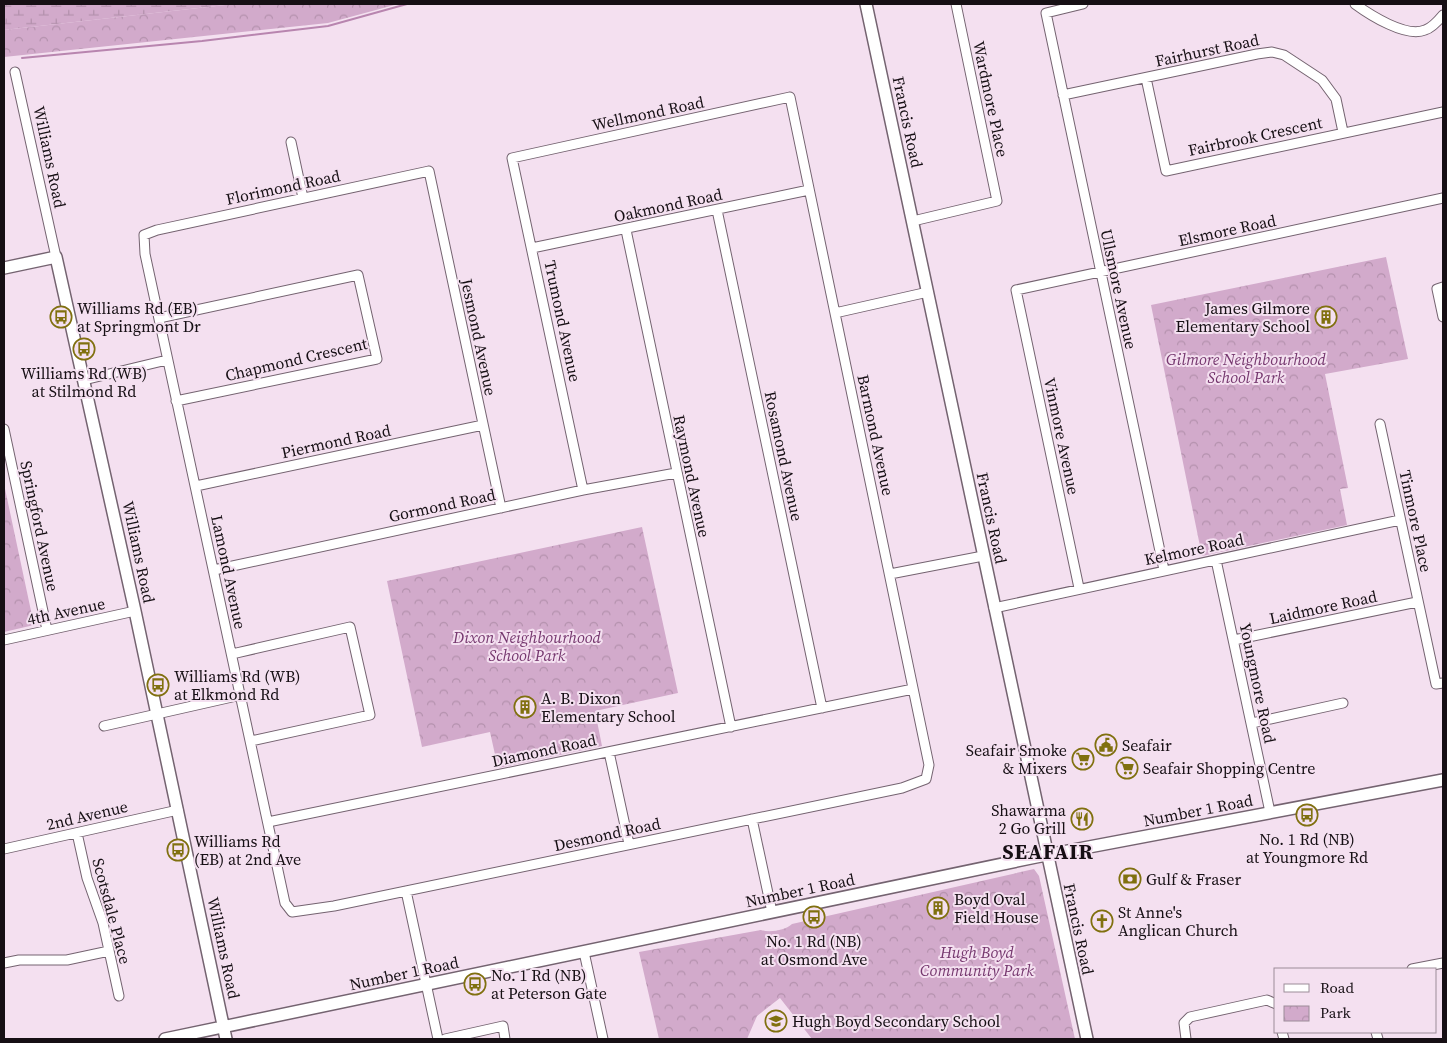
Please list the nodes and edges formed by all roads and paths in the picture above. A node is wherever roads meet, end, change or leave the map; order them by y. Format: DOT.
graph roads {
  1 [pos="866,4"];
  2 [pos="956,4"];
  3 [pos="1083,4"];
  4 [pos="1355,4"];
  5 [pos="1443,15"];
  6 [pos="15,72"];
  7 [pos="1146,78"];
  8 [pos="1063,95"];
  9 [pos="790,97"];
  10 [pos="1443,112"];
  11 [pos="1343,132"];
  12 [pos="291,142"];
  13 [pos="512,158"];
  14 [pos="429,171"];
  15 [pos="809,190"];
  16 [pos="303,198"];
  17 [pos="1443,198"];
  18 [pos="718,210"];
  19 [pos="913,221"];
  20 [pos="626,230"];
  21 [pos="144,235"];
  22 [pos="532,248"];
  23 [pos="56,257"];
  24 [pos="4,268"];
  25 [pos="1100,272"];
  26 [pos="1440,288"];
  27 [pos="1016,290"];
  28 [pos="928,292"];
  29 [pos="835,313"];
  30 [pos="1443,317"];
  31 [pos="159,318"];
  32 [pos="167,360"];
  33 [pos="84,380"];
  34 [pos="176,401"];
  35 [pos="1380,424"];
  36 [pos="483,425"];
  37 [pos="4,429"];
  38 [pos="676,473"];
  39 [pos="196,486"];
  40 [pos="584,490"];
  41 [pos="501,508"];
  42 [pos="1400,520"];
  43 [pos="983,556"];
  44 [pos="1216,560"];
  45 [pos="214,570"];
  46 [pos="1164,570"];
  47 [pos="890,574"];
  48 [pos="1079,588"];
  49 [pos="1417,602"];
  50 [pos="994,608"];
  51 [pos="135,611"];
  52 [pos="47,630"];
  53 [pos="4,640"];
  54 [pos="1234,640"];
  55 [pos="232,654"];
  56 [pos="1440,683"];
  57 [pos="913,689"];
  58 [pos="241,695"];
  59 [pos="1343,703"];
  60 [pos="822,708"];
  61 [pos="157,714"];
  62 [pos="1252,723"];
  63 [pos="104,726"];
  64 [pos="731,727"];
  65 [pos="251,741"];
  66 [pos="609,752"];
  67 [pos="926,779"];
  68 [pos="1443,780"];
  69 [pos="178,810"];
  70 [pos="1270,812"];
  71 [pos="752,819"];
  72 [pos="268,822"];
  73 [pos="77,833"];
  74 [pos="629,844"];
  75 [pos="4,849"];
  76 [pos="1046,855"];
  77 [pos="406,891"];
  78 [pos="292,912"];
  79 [pos="772,912"];
  80 [pos="109,951"];
  81 [pos="584,952"];
  82 [pos="1443,962"];
  83 [pos="4,963"];
  84 [pos="1416,968"];
  85 [pos="426,985"];
  86 [pos="118,996"];
  87 [pos="1274,1002"];
  88 [pos="224,1027"];
  89 [pos="165,1039"];
  90 [pos="226,1039"];
  91 [pos="438,1039"];
  92 [pos="445,1039"];
  93 [pos="506,1039"];
  94 [pos="603,1039"];
  95 [pos="1087,1039"];
  96 [pos="1186,1039"];
  1 -- 19 [label="street, Francis Road"];
  2 -- 19 [label="street, Wardmore Place"];
  3 -- 8 [label="street, Ullsmore Avenue"];
  4 -- 5 [label="street"];
  6 -- 23 [label="street, Williams Road"];
  7 -- 8 [label="street, Fairhurst Road"];
  7 -- 11 [label="street, Fairhurst Road"];
  7 -- 11 [label="street, Fairbrook Crescent"];
  8 -- 25 [label="street, Ullsmore Avenue"];
  9 -- 13 [label="street, Wellmond Road"];
  9 -- 15 [label="street, Barmond Avenue"];
  10 -- 11 [label="street, Fairbrook Crescent"];
  12 -- 16 [label="street"];
  13 -- 22 [label="street, Trumond Avenue"];
  14 -- 16 [label="street, Florimond Road"];
  14 -- 36 [label="street, Jesmond Avenue"];
  15 -- 18 [label="street, Oakmond Road"];
  15 -- 29 [label="street, Barmond Avenue"];
  16 -- 21 [label="street, Florimond Road"];
  17 -- 25 [label="street, Elsmore Road"];
  18 -- 20 [label="street, Oakmond Road"];
  18 -- 60 [label="street, Rosamond Avenue"];
  19 -- 28 [label="street, Francis Road"];
  20 -- 22 [label="street, Oakmond Road"];
  20 -- 38 [label="street, Raymond Avenue"];
  21 -- 31 [label="street, Lamond Avenue"];
  22 -- 40 [label="street, Trumond Avenue"];
  23 -- 24 [label="street"];
  23 -- 33 [label="street, Williams Road"];
  25 -- 27 [label="street, Elsmore Road"];
  25 -- 46 [label="street, Ullsmore Avenue"];
  26 -- 30 [label="street"];
  27 -- 48 [label="street, Vinmore Avenue"];
  28 -- 29 [label="street"];
  28 -- 43 [label="street, Francis Road"];
  29 -- 47 [label="street, Barmond Avenue"];
  31 -- 32 [label="street, Lamond Avenue"];
  31 -- 34 [label="street, Chapmond Crescent"];
  32 -- 33 [label="street"];
  32 -- 34 [label="street, Lamond Avenue"];
  33 -- 51 [label="street, Williams Road"];
  34 -- 39 [label="street, Lamond Avenue"];
  35 -- 42 [label="street, Tinmore Place"];
  36 -- 39 [label="street, Piermond Road"];
  36 -- 41 [label="street, Jesmond Avenue"];
  37 -- 52 [label="street, Springford Avenue"];
  38 -- 40 [label="street, Gormond Road"];
  38 -- 64 [label="street, Raymond Avenue"];
  39 -- 45 [label="street, Lamond Avenue"];
  40 -- 41 [label="street, Gormond Road"];
  41 -- 45 [label="street, Gormond Road"];
  42 -- 44 [label="street, Kelmore Road"];
  42 -- 49 [label="street, Tinmore Place"];
  43 -- 47 [label="street"];
  43 -- 50 [label="street, Francis Road"];
  44 -- 46 [label="street, Kelmore Road"];
  44 -- 54 [label="street, Youngmore Road"];
  45 -- 55 [label="street, Lamond Avenue"];
  46 -- 48 [label="street, Kelmore Road"];
  47 -- 57 [label="street, Barmond Avenue"];
  48 -- 50 [label="street, Kelmore Road"];
  49 -- 54 [label="street, Laidmore Road"];
  49 -- 56 [label="street, Tinmore Place"];
  50 -- 76 [label="street, Francis Road"];
  51 -- 52 [label="street, 4th Avenue"];
  51 -- 61 [label="street, Williams Road"];
  52 -- 53 [label="street, 4th Avenue"];
  54 -- 62 [label="street, Youngmore Road"];
  55 -- 58 [label="street, Lamond Avenue"];
  55 -- 65 [label="street"];
  57 -- 60 [label="street, Diamond Road"];
  57 -- 67 [label="street, Barmond Avenue"];
  58 -- 61 [label="street"];
  58 -- 65 [label="street, Lamond Avenue"];
  59 -- 62 [label="street"];
  60 -- 64 [label="street, Diamond Road"];
  61 -- 63 [label="street"];
  61 -- 69 [label="street, Williams Road"];
  62 -- 70 [label="street, Youngmore Road"];
  64 -- 66 [label="street, Diamond Road"];
  65 -- 72 [label="street, Lamond Avenue"];
  66 -- 72 [label="street, Diamond Road"];
  66 -- 74 [label="street"];
  67 -- 71 [label="street, Desmond Road"];
  68 -- 70 [label="street, Number 1 Road"];
  69 -- 73 [label="street, 2nd Avenue"];
  69 -- 88 [label="street, Williams Road"];
  70 -- 76 [label="street, Number 1 Road"];
  71 -- 74 [label="street, Desmond Road"];
  71 -- 79 [label="street"];
  72 -- 78 [label="street, Lamond Avenue"];
  73 -- 75 [label="street, 2nd Avenue"];
  73 -- 80 [label="street, Scotsdale Place"];
  74 -- 77 [label="street, Desmond Road"];
  76 -- 79 [label="street, Number 1 Road"];
  76 -- 95 [label="street, Francis Road"];
  77 -- 78 [label="street, Desmond Road"];
  77 -- 85 [label="street"];
  79 -- 81 [label="street, Number 1 Road"];
  80 -- 83 [label="street"];
  80 -- 86 [label="street, Scotsdale Place"];
  81 -- 85 [label="street, Number 1 Road"];
  81 -- 94 [label="street"];
  82 -- 84 [label="street"];
  85 -- 88 [label="street, Number 1 Road"];
  85 -- 91 [label="street"];
  87 -- 96 [label="street"];
  88 -- 89 [label="street, Number 1 Road"];
  88 -- 90 [label="street, Williams Road"];
  92 -- 93 [label="street"];
}
